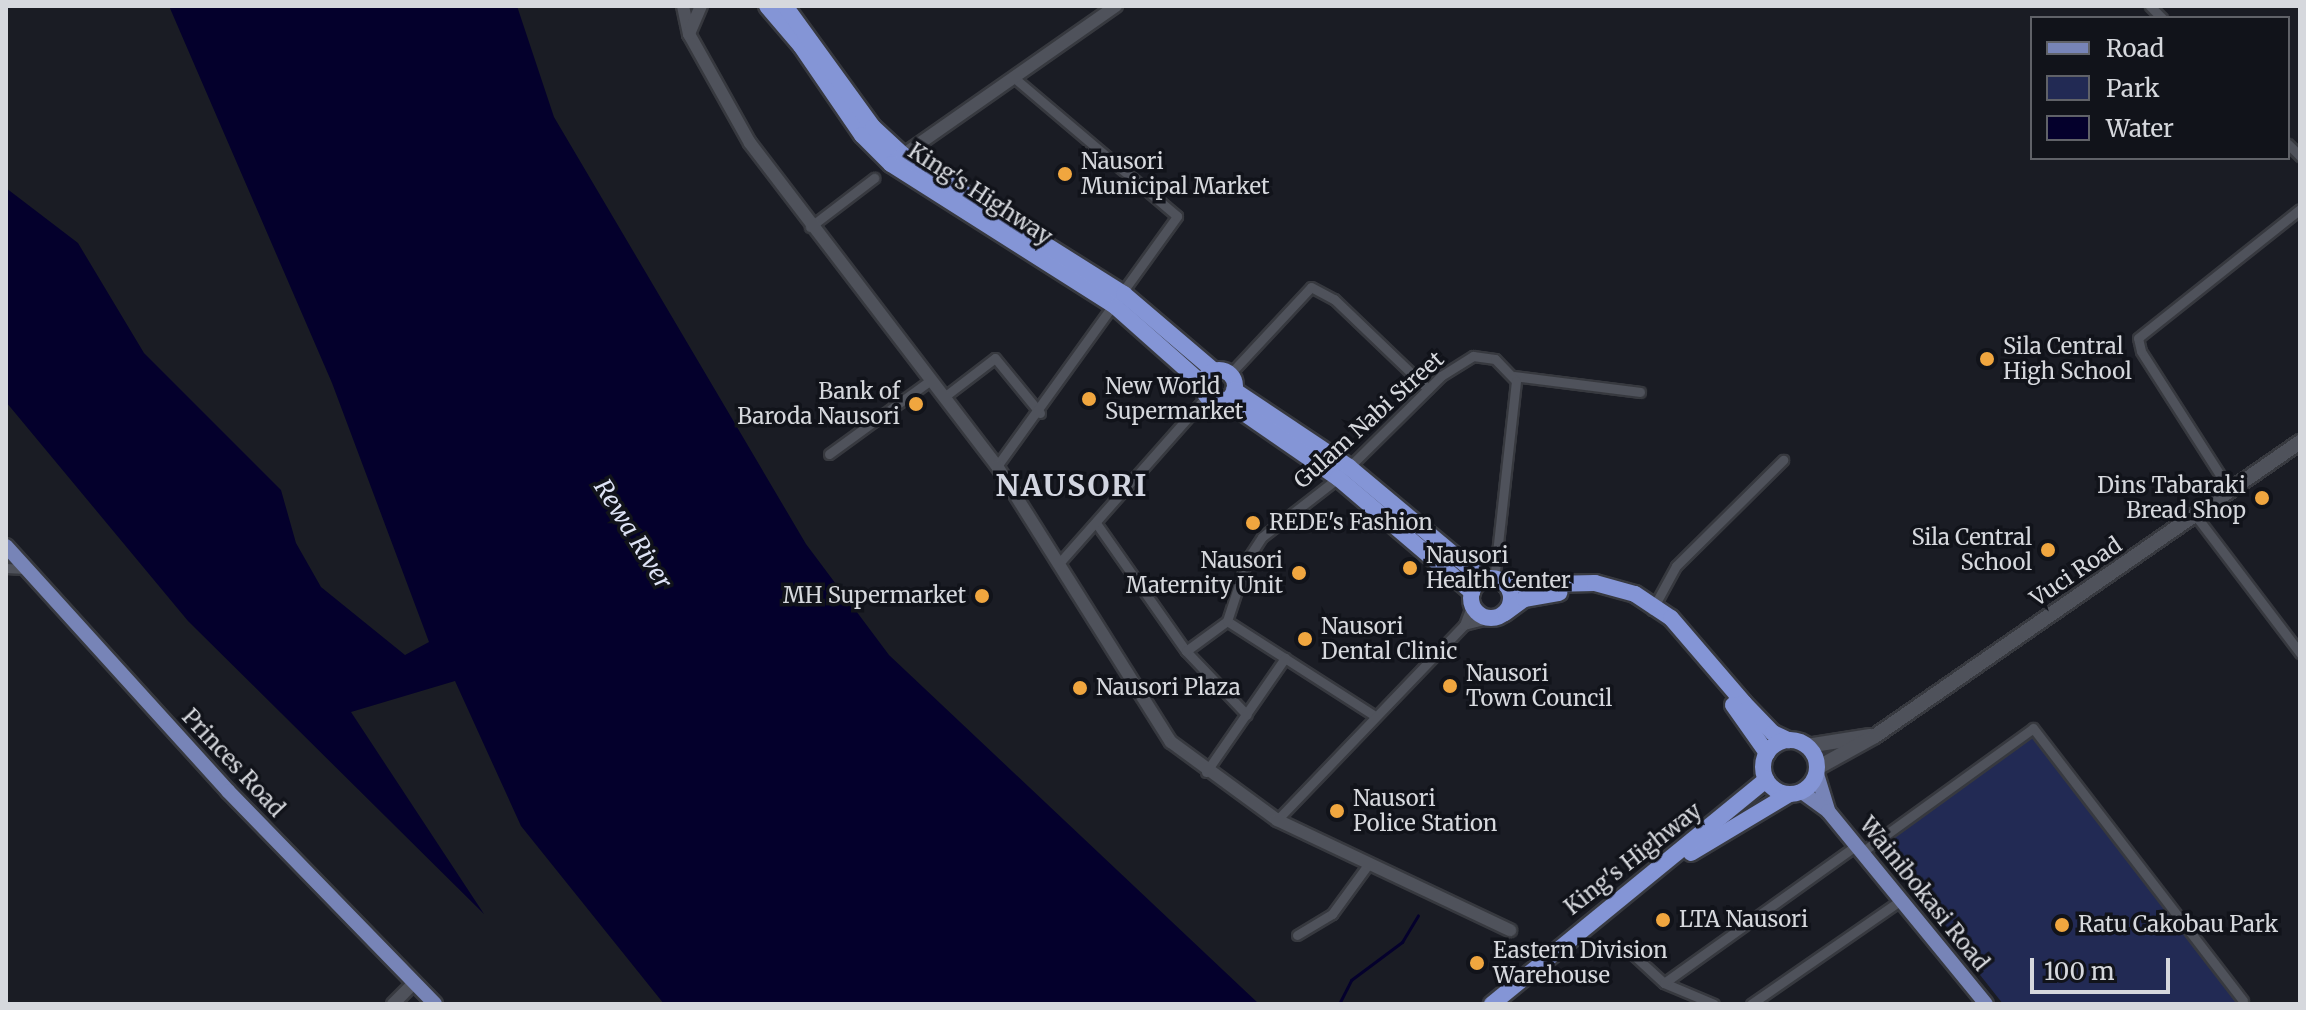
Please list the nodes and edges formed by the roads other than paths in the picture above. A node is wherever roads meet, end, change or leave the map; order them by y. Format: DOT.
graph roads {
  1 [pos="683,6"];
  2 [pos="701,6"];
  3 [pos="767,6"];
  4 [pos="785,6"];
  5 [pos="1116,6"];
  6 [pos="689,34"];
  7 [pos="1013,77"];
  8 [pos="903,155"];
  9 [pos="874,178"];
  10 [pos="2300,209"];
  11 [pos="810,227"];
  12 [pos="1120,301"];
  13 [pos="1514,376"];
  14 [pos="931,380"];
  15 [pos="1219,386"];
  16 [pos="1428,389"];
  17 [pos="1640,392"];
  18 [pos="944,397"];
  19 [pos="1040,413"];
  20 [pos="2300,442"];
  21 [pos="829,454"];
  22 [pos="1783,460"];
  23 [pos="997,466"];
  24 [pos="1343,472"];
  25 [pos="2231,492"];
  26 [pos="2196,516"];
  27 [pos="1096,523"];
  28 [pos="6,546"];
  29 [pos="1061,561"];
  30 [pos="6,568"];
  31 [pos="28,569"];
  32 [pos="1486,588"];
  33 [pos="1652,610"];
  34 [pos="1499,616"];
  35 [pos="1227,621"];
  36 [pos="1464,625"];
  37 [pos="1186,651"];
  38 [pos="2300,653"];
  39 [pos="1285,658"];
  40 [pos="1247,715"];
  41 [pos="1375,716"];
  42 [pos="1875,736"];
  43 [pos="1788,740"];
  44 [pos="1807,746"];
  45 [pos="1767,753"];
  46 [pos="1817,771"];
  47 [pos="1206,772"];
  48 [pos="1766,780"];
  49 [pos="1796,793"];
  50 [pos="1828,811"];
  51 [pos="1277,820"];
  52 [pos="1860,848"];
  53 [pos="1367,866"];
  54 [pos="1901,900"];
  55 [pos="1510,930"];
  56 [pos="1297,935"];
  57 [pos="1627,949"];
  58 [pos="414,983"];
  59 [pos="1664,983"];
  60 [pos="2243,1001"];
  61 [pos="393,1004"];
  62 [pos="435,1004"];
  63 [pos="1492,1004"];
  64 [pos="1508,1004"];
  65 [pos="1714,1004"];
  66 [pos="1751,1004"];
  67 [pos="1986,1004"];
  1 -- 6 [label="street"];
  2 -- 6 [label="street"];
  3 -- 12 [label="highway, King's Highway"];
  4 -- 8 [label="highway, King's Highway"];
  5 -- 7 [label="street"];
  6 -- 11 [label="street"];
  7 -- 8 [label="street"];
  7 -- 12 [label="street"];
  8 -- 12 [label="highway, King's Highway"];
  9 -- 11 [label="street"];
  10 -- 25 [label="street"];
  11 -- 14 [label="street"];
  12 -- 15 [label="highway, King's Highway"];
  12 -- 19 [label="street"];
  13 -- 16 [label="street, Gulam Nabi Street"];
  13 -- 17 [label="street"];
  13 -- 32 [label="street"];
  14 -- 18 [label="street"];
  14 -- 21 [label="street"];
  15 -- 16 [label="street"];
  15 -- 24 [label="highway, King's Highway"];
  15 -- 27 [label="street"];
  16 -- 24 [label="street, Gulam Nabi Street"];
  18 -- 19 [label="street"];
  18 -- 23 [label="street"];
  19 -- 23 [label="street"];
  20 -- 25 [label="main road, Vuci Road"];
  22 -- 33 [label="street"];
  23 -- 29 [label="street"];
  24 -- 32 [label="highway, King's Highway"];
  24 -- 35 [label="street, Gulam Nabi Street"];
  25 -- 26 [label="main road, Vuci Road"];
  26 -- 38 [label="street"];
  26 -- 42 [label="main road, Vuci Road"];
  27 -- 29 [label="street"];
  27 -- 37 [label="street"];
  28 -- 31 [label="main road, Princes Road"];
  29 -- 47 [label="street"];
  30 -- 31 [label="street"];
  31 -- 58 [label="main road, Princes Road"];
  32 -- 33 [label="highway"];
  32 -- 34 [label="highway, King's Highway"];
  32 -- 34 [label="highway"];
  32 -- 36 [label="street"];
  33 -- 34 [label="highway"];
  33 -- 43 [label="highway"];
  33 -- 45 [label="highway"];
  34 -- 36 [label="street"];
  35 -- 37 [label="street"];
  35 -- 39 [label="street"];
  36 -- 41 [label="street"];
  37 -- 40 [label="street"];
  39 -- 40 [label="street"];
  39 -- 41 [label="street"];
  40 -- 47 [label="street"];
  41 -- 51 [label="street"];
  42 -- 44 [label="main road, Vuci Road"];
  42 -- 46 [label="main road, Vuci Road"];
  43 -- 44 [label="highway"];
  43 -- 45 [label="highway"];
  44 -- 46 [label="highway"];
  45 -- 48 [label="highway"];
  46 -- 49 [label="highway"];
  46 -- 50 [label="main road, Wainibokasi Road"];
  47 -- 51 [label="street"];
  48 -- 49 [label="highway"];
  48 -- 63 [label="highway, King's Highway"];
  49 -- 50 [label="main road, Wainibokasi Road"];
  49 -- 64 [label="highway, King's Highway"];
  50 -- 52 [label="main road, Wainibokasi Road"];
  51 -- 53 [label="street"];
  52 -- 54 [label="main road, Wainibokasi Road"];
  52 -- 59 [label="street"];
  52 -- 60 [label="street"];
  53 -- 55 [label="street"];
  53 -- 56 [label="street"];
  54 -- 66 [label="street"];
  54 -- 67 [label="main road, Wainibokasi Road"];
  57 -- 59 [label="street"];
  58 -- 61 [label="street"];
  58 -- 62 [label="main road, Princes Road"];
  59 -- 65 [label="street"];
}
